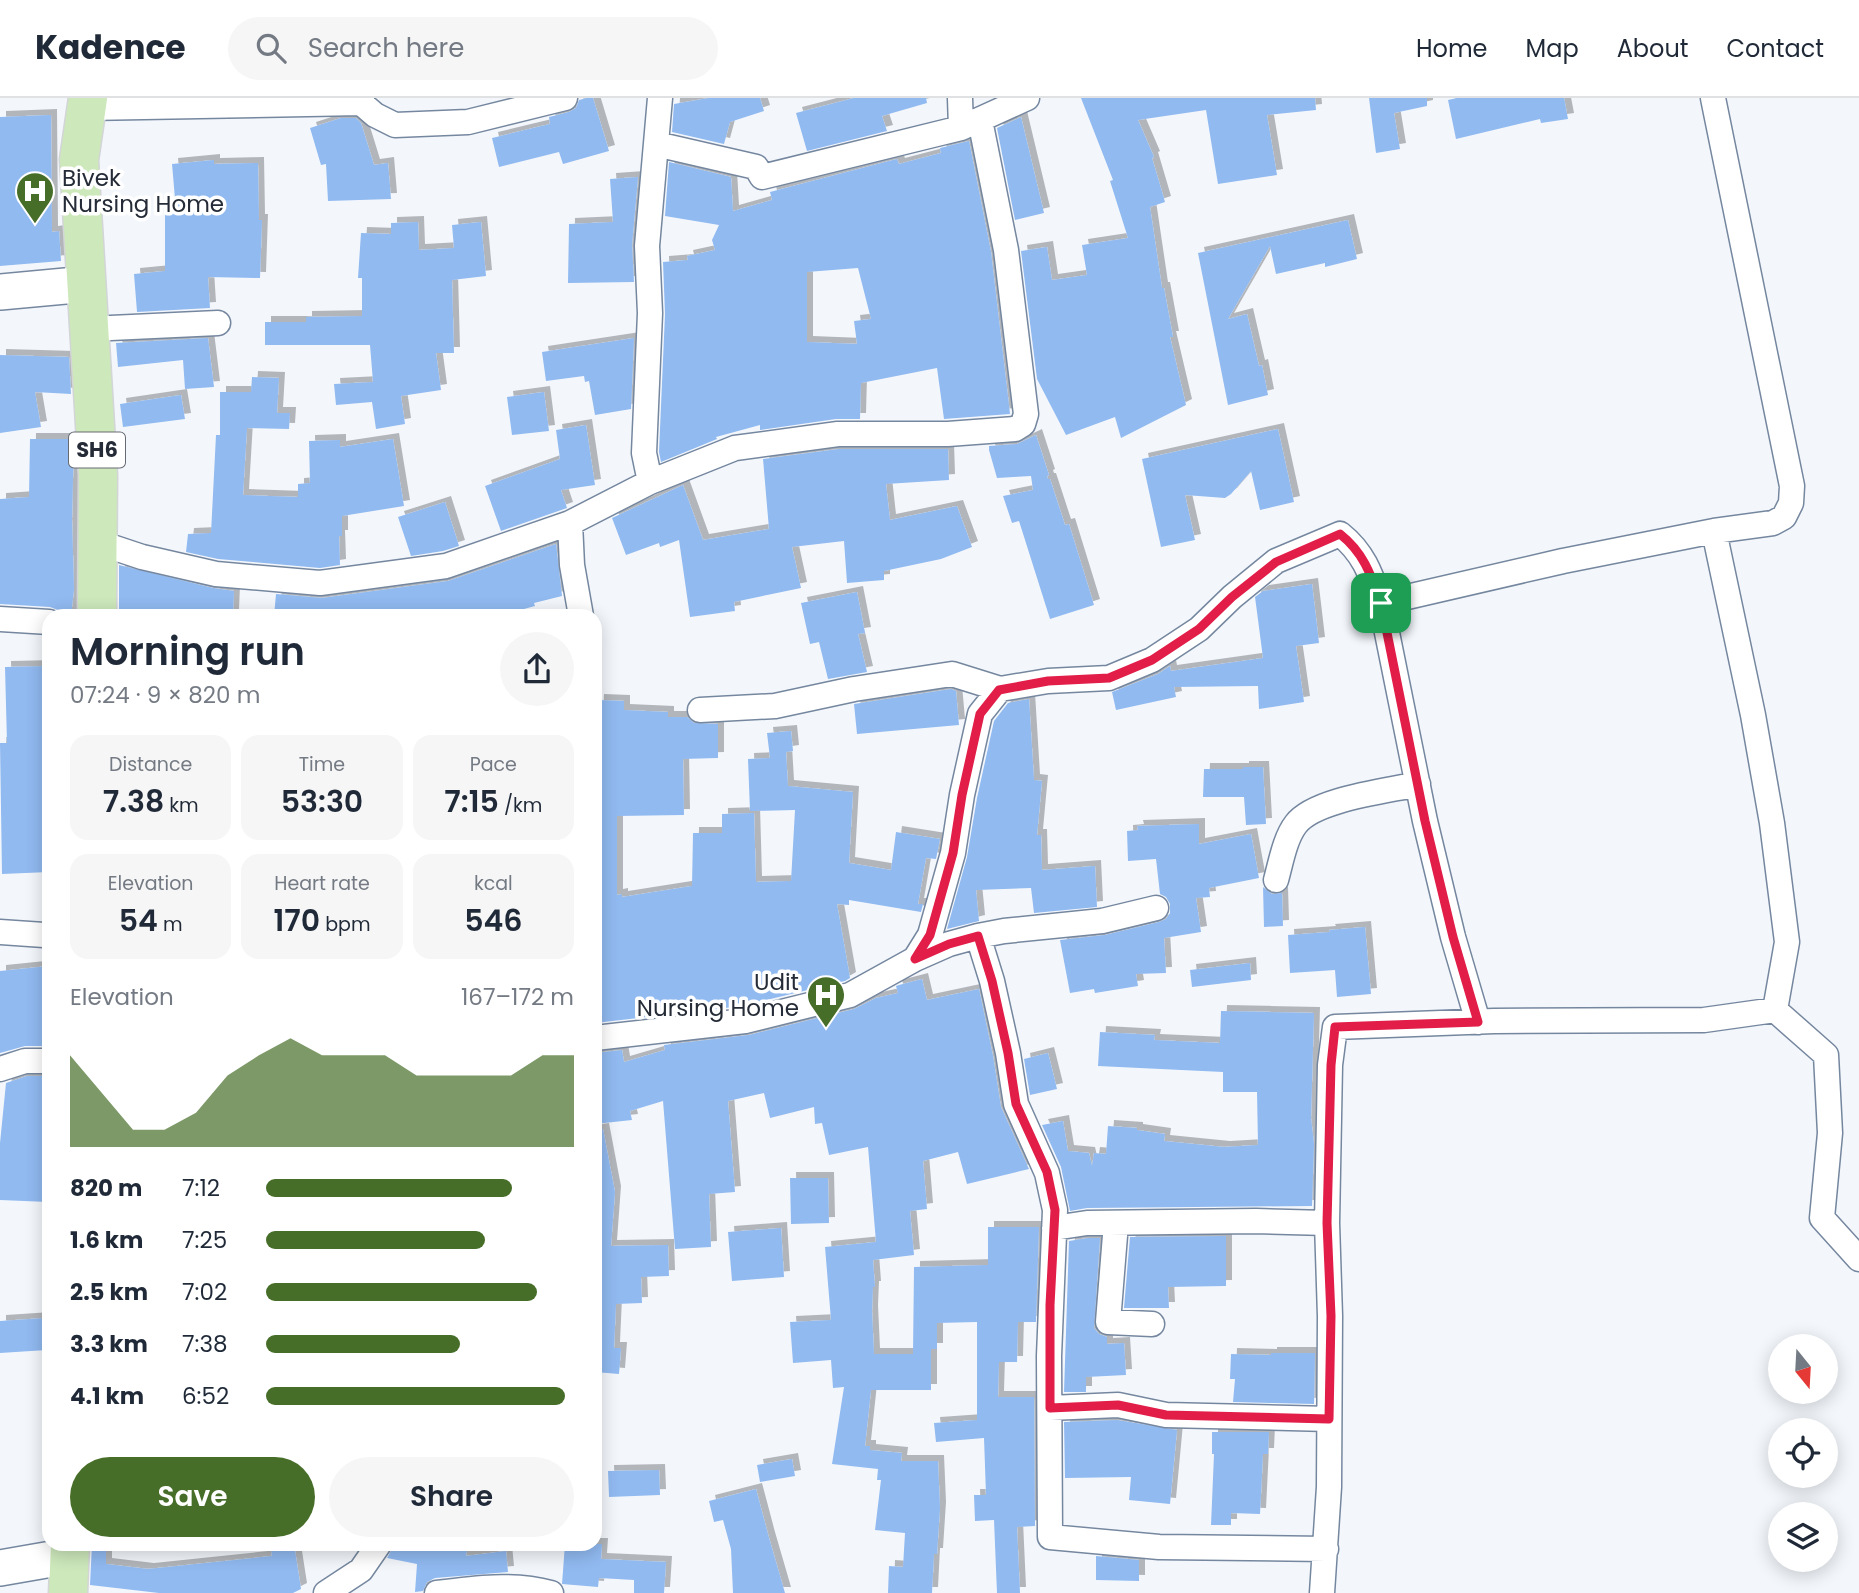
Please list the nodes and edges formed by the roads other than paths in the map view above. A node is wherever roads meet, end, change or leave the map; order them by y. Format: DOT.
graph roads {
  1 [pos="565,98"];
  2 [pos="660,98"];
  3 [pos="960,98"];
  4 [pos="1027,98"];
  5 [pos="1713,98"];
  6 [pos="361,100"];
  7 [pos="88,103"];
  8 [pos="970,124"];
  9 [pos="656,144"];
  10 [pos="87,284"];
  11 [pos="0,292"];
  12 [pos="218,323"];
  13 [pos="89,329"];
  14 [pos="650,482"];
  15 [pos="570,523"];
  16 [pos="1714,531"];
  17 [pos="97,542"];
  18 [pos="1381,603"];
  19 [pos="97,609"];
  20 [pos="579,609"];
  21 [pos="0,619"];
  22 [pos="42,622"];
  23 [pos="999,690"];
  24 [pos="700,710"];
  25 [pos="1418,784"];
  26 [pos="1276,880"];
  27 [pos="1156,908"];
  28 [pos="0,932"];
  29 [pos="42,935"];
  30 [pos="978,936"];
  31 [pos="915,959"];
  32 [pos="1775,1010"];
  33 [pos="1478,1022"];
  34 [pos="602,1037"];
  35 [pos="42,1061"];
  36 [pos="0,1069"];
  37 [pos="1115,1223"];
  38 [pos="1327,1223"];
  39 [pos="1054,1228"];
  40 [pos="1859,1259"];
  41 [pos="1152,1324"];
  42 [pos="1050,1408"];
  43 [pos="1329,1419"];
  44 [pos="1326,1549"];
  45 [pos="374,1551"];
  46 [pos="69,1564"];
  47 [pos="0,1568"];
  48 [pos="332,1589"];
  49 [pos="362,1593"];
  50 [pos="437,1593"];
  51 [pos="551,1593"];
  52 [pos="1322,1593"];
  1 -- 6 [label="street"];
  2 -- 9 [label="street"];
  3 -- 8 [label="street"];
  4 -- 8 [label="street"];
  5 -- 16 [label="street"];
  6 -- 7 [label="street"];
  7 -- 10 [label="main road, SH6"];
  8 -- 9 [label="street"];
  8 -- 14 [label="street"];
  9 -- 14 [label="street"];
  10 -- 11 [label="street"];
  10 -- 13 [label="main road, SH6"];
  12 -- 13 [label="street"];
  13 -- 17 [label="main road, SH6"];
  14 -- 15 [label="street"];
  15 -- 17 [label="street"];
  15 -- 20 [label="street"];
  16 -- 18 [label="street"];
  16 -- 32 [label="street"];
  17 -- 19 [label="main road, SH6"];
  18 -- 23 [label="street"];
  18 -- 25 [label="street"];
  21 -- 22 [label="street"];
  23 -- 24 [label="street"];
  23 -- 31 [label="street"];
  25 -- 26 [label="street"];
  25 -- 33 [label="street"];
  27 -- 30 [label="street"];
  28 -- 29 [label="street"];
  30 -- 31 [label="street"];
  30 -- 39 [label="street"];
  31 -- 34 [label="street"];
  32 -- 33 [label="street"];
  32 -- 40 [label="street"];
  33 -- 38 [label="street"];
  35 -- 36 [label="street"];
  37 -- 38 [label="street"];
  37 -- 39 [label="street"];
  37 -- 41 [label="street"];
  38 -- 43 [label="street"];
  39 -- 42 [label="street"];
  42 -- 43 [label="street"];
  42 -- 44 [label="street"];
  43 -- 44 [label="street"];
  44 -- 52 [label="street"];
  45 -- 48 [label="street"];
  46 -- 47 [label="street"];
  48 -- 49 [label="street"];
  50 -- 51 [label="street"];
}
